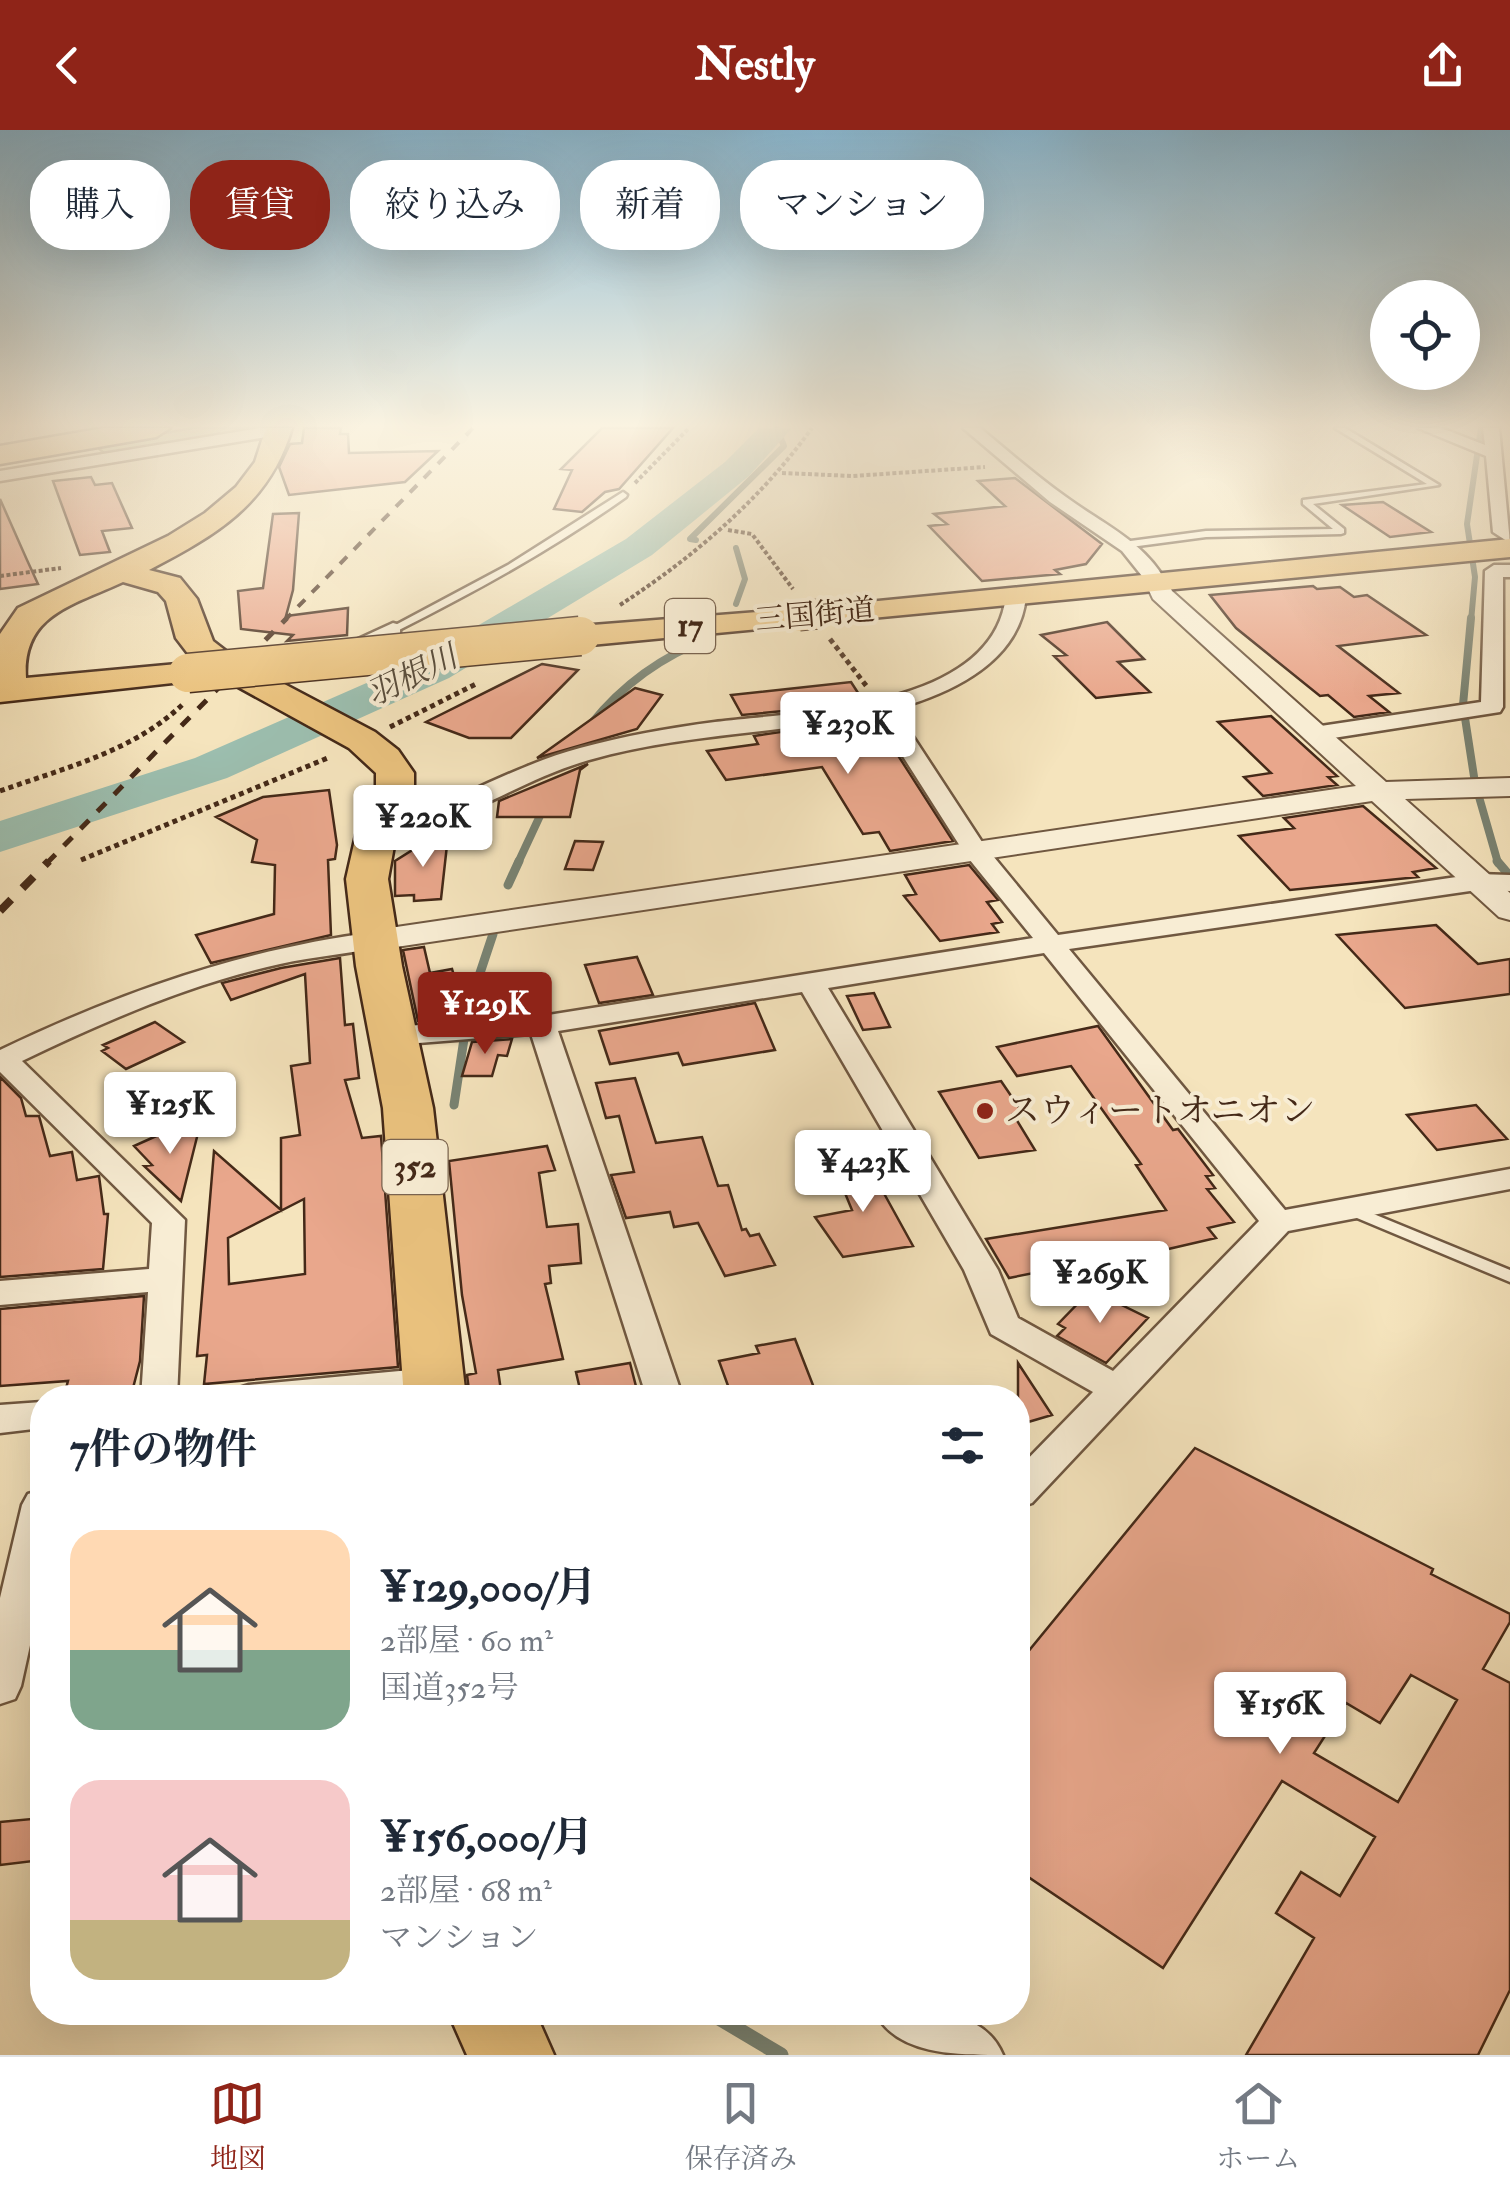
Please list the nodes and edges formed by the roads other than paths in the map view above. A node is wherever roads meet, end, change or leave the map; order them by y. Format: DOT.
graph roads {
  1 [pos="216,518"];
  2 [pos="592,518"];
  3 [pos="1086,518"];
  4 [pos="1325,518"];
  5 [pos="1122,545"];
  6 [pos="1510,548"];
  7 [pos="117,571"];
  8 [pos="1510,571"];
  9 [pos="1157,582"];
  10 [pos="1016,596"];
  11 [pos="393,629"];
  12 [pos="264,685"];
  13 [pos="5,690"];
  14 [pos="880,706"];
  15 [pos="1314,734"];
  16 [pos="1510,787"];
  17 [pos="1380,791"];
  18 [pos="376,835"];
  19 [pos="974,849"];
  20 [pos="1494,883"];
  21 [pos="1510,910"];
  22 [pos="376,940"];
  23 [pos="1048,944"];
  24 [pos="811,983"];
  25 [pos="542,1025"];
  26 [pos="393,1036"];
  27 [pos="2,1060"];
  28 [pos="1510,1179"];
  29 [pos="1276,1222"];
  30 [pos="1510,1276"];
  31 [pos="165,1279"];
  32 [pos="0,1293"];
  33 [pos="160,1385"];
  34 [pos="433,1385"];
  35 [pos="661,1385"];
  36 [pos="1117,1389"];
  37 [pos="30,1416"];
  38 [pos="0,1419"];
  39 [pos="1030,1481"];
  40 [pos="30,1557"];
  41 [pos="0,1686"];
  42 [pos="496,2025"];
  43 [pos="923,2025"];
  44 [pos="511,2055"];
  45 [pos="977,2055"];
  1 -- 7 [label="highway"];
  2 -- 11 [label="lane"];
  3 -- 5 [label="street"];
  4 -- 5 [label="lane"];
  5 -- 9 [label="street"];
  6 -- 9 [label="highway, 三国街道 / 17"];
  7 -- 12 [label="highway, 352"];
  7 -- 13 [label="highway"];
  8 -- 15 [label="street"];
  9 -- 10 [label="highway, 三国街道 / 17"];
  9 -- 15 [label="street"];
  10 -- 13 [label="highway, 三国街道 / 17, bridge"];
  10 -- 14 [label="street"];
  11 -- 12 [label="street"];
  12 -- 18 [label="highway, 352"];
  14 -- 18 [label="street"];
  14 -- 19 [label="street"];
  15 -- 17 [label="street"];
  16 -- 17 [label="street"];
  17 -- 19 [label="street"];
  17 -- 20 [label="street"];
  18 -- 22 [label="highway, 352"];
  19 -- 22 [label="street"];
  19 -- 23 [label="street"];
  20 -- 21 [label="street"];
  20 -- 23 [label="street"];
  22 -- 26 [label="highway, 352"];
  22 -- 27 [label="street"];
  23 -- 24 [label="street"];
  23 -- 29 [label="street"];
  24 -- 25 [label="street"];
  24 -- 36 [label="street"];
  25 -- 26 [label="street"];
  25 -- 35 [label="street"];
  26 -- 34 [label="highway, 352"];
  27 -- 31 [label="street"];
  28 -- 29 [label="street"];
  29 -- 30 [label="lane"];
  29 -- 36 [label="street"];
  31 -- 32 [label="street"];
  31 -- 33 [label="street"];
  36 -- 39 [label="street"];
  37 -- 38 [label="street"];
  40 -- 41 [label="street"];
  42 -- 44 [label="highway"];
  43 -- 45 [label="street"];
}
